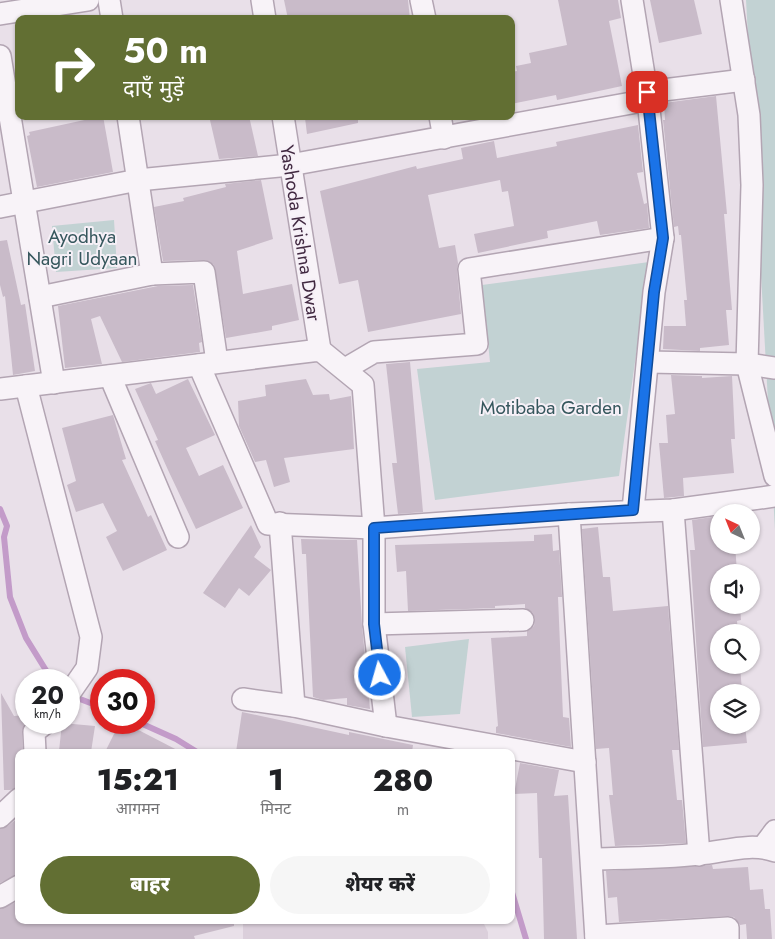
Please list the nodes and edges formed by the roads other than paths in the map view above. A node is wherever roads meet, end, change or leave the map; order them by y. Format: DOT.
graph roads {
  1 [pos="88,0"];
  2 [pos="109,0"];
  3 [pos="262,0"];
  4 [pos="422,0"];
  5 [pos="632,0"];
  6 [pos="731,0"];
  7 [pos="0,14"];
  8 [pos="111,15"];
  9 [pos="264,15"];
  10 [pos="424,15"];
  11 [pos="0,56"];
  12 [pos="744,80"];
  13 [pos="648,96"];
  14 [pos="14,116"];
  15 [pos="129,120"];
  16 [pos="283,120"];
  17 [pos="441,120"];
  18 [pos="444,138"];
  19 [pos="290,165"];
  20 [pos="138,180"];
  21 [pos="24,203"];
  22 [pos="0,207"];
  23 [pos="663,238"];
  24 [pos="152,274"];
  25 [pos="40,297"];
  26 [pos="320,350"];
  27 [pos="648,362"];
  28 [pos="208,364"];
  29 [pos="748,364"];
  30 [pos="775,368"];
  31 [pos="345,369"];
  32 [pos="110,376"];
  33 [pos="54,383"];
  34 [pos="26,386"];
  35 [pos="0,389"];
  36 [pos="775,476"];
  37 [pos="775,496"];
  38 [pos="633,510"];
  39 [pos="673,510"];
  40 [pos="570,514"];
  41 [pos="280,523"];
  42 [pos="374,528"];
  43 [pos="178,538"];
  44 [pos="523,620"];
  45 [pos="374,624"];
  46 [pos="80,678"];
  47 [pos="243,699"];
  48 [pos="294,706"];
  49 [pos="386,726"];
  50 [pos="34,734"];
  51 [pos="35,749"];
  52 [pos="512,749"];
  53 [pos="515,749"];
  54 [pos="584,762"];
  55 [pos="15,803"];
  56 [pos="0,817"];
  57 [pos="771,843"];
  58 [pos="699,854"];
  59 [pos="592,859"];
  60 [pos="15,888"];
  61 [pos="0,896"];
  62 [pos="596,937"];
  63 [pos="728,939"];
  1 -- 7 [label="street"];
  2 -- 8 [label="street"];
  3 -- 9 [label="street"];
  4 -- 10 [label="street"];
  5 -- 13 [label="street"];
  6 -- 12 [label="street"];
  11 -- 14 [label="street"];
  12 -- 13 [label="street"];
  12 -- 29 [label="street"];
  13 -- 18 [label="street"];
  13 -- 23 [label="street"];
  14 -- 21 [label="street"];
  15 -- 20 [label="street"];
  16 -- 19 [label="street, Yashoda Krishna Dwar"];
  17 -- 18 [label="street"];
  18 -- 19 [label="street"];
  19 -- 20 [label="street"];
  19 -- 26 [label="street, Yashoda Krishna Dwar"];
  20 -- 21 [label="street"];
  20 -- 24 [label="street"];
  21 -- 22 [label="street"];
  21 -- 25 [label="street"];
  23 -- 27 [label="street"];
  23 -- 31 [label="street"];
  24 -- 25 [label="street"];
  24 -- 28 [label="street"];
  25 -- 33 [label="street"];
  26 -- 28 [label="street"];
  26 -- 31 [label="street"];
  27 -- 29 [label="street"];
  27 -- 38 [label="street"];
  28 -- 32 [label="street"];
  28 -- 41 [label="street"];
  29 -- 30 [label="street"];
  29 -- 36 [label="street"];
  31 -- 42 [label="street"];
  32 -- 33 [label="street"];
  32 -- 43 [label="street"];
  33 -- 34 [label="street"];
  34 -- 35 [label="street"];
  34 -- 46 [label="street"];
  37 -- 39 [label="street"];
  38 -- 39 [label="street"];
  38 -- 40 [label="street"];
  39 -- 58 [label="street"];
  40 -- 42 [label="street"];
  40 -- 54 [label="street"];
  41 -- 42 [label="street"];
  41 -- 48 [label="street"];
  42 -- 45 [label="street"];
  44 -- 45 [label="street"];
  45 -- 49 [label="street"];
  47 -- 48 [label="street"];
  48 -- 49 [label="street"];
  49 -- 52 [label="street"];
  50 -- 51 [label="street"];
  53 -- 54 [label="street"];
  54 -- 59 [label="street"];
  55 -- 56 [label="street"];
  57 -- 58 [label="street"];
  58 -- 59 [label="street"];
  59 -- 62 [label="street"];
  60 -- 61 [label="street"];
  62 -- 63 [label="street"];
}
